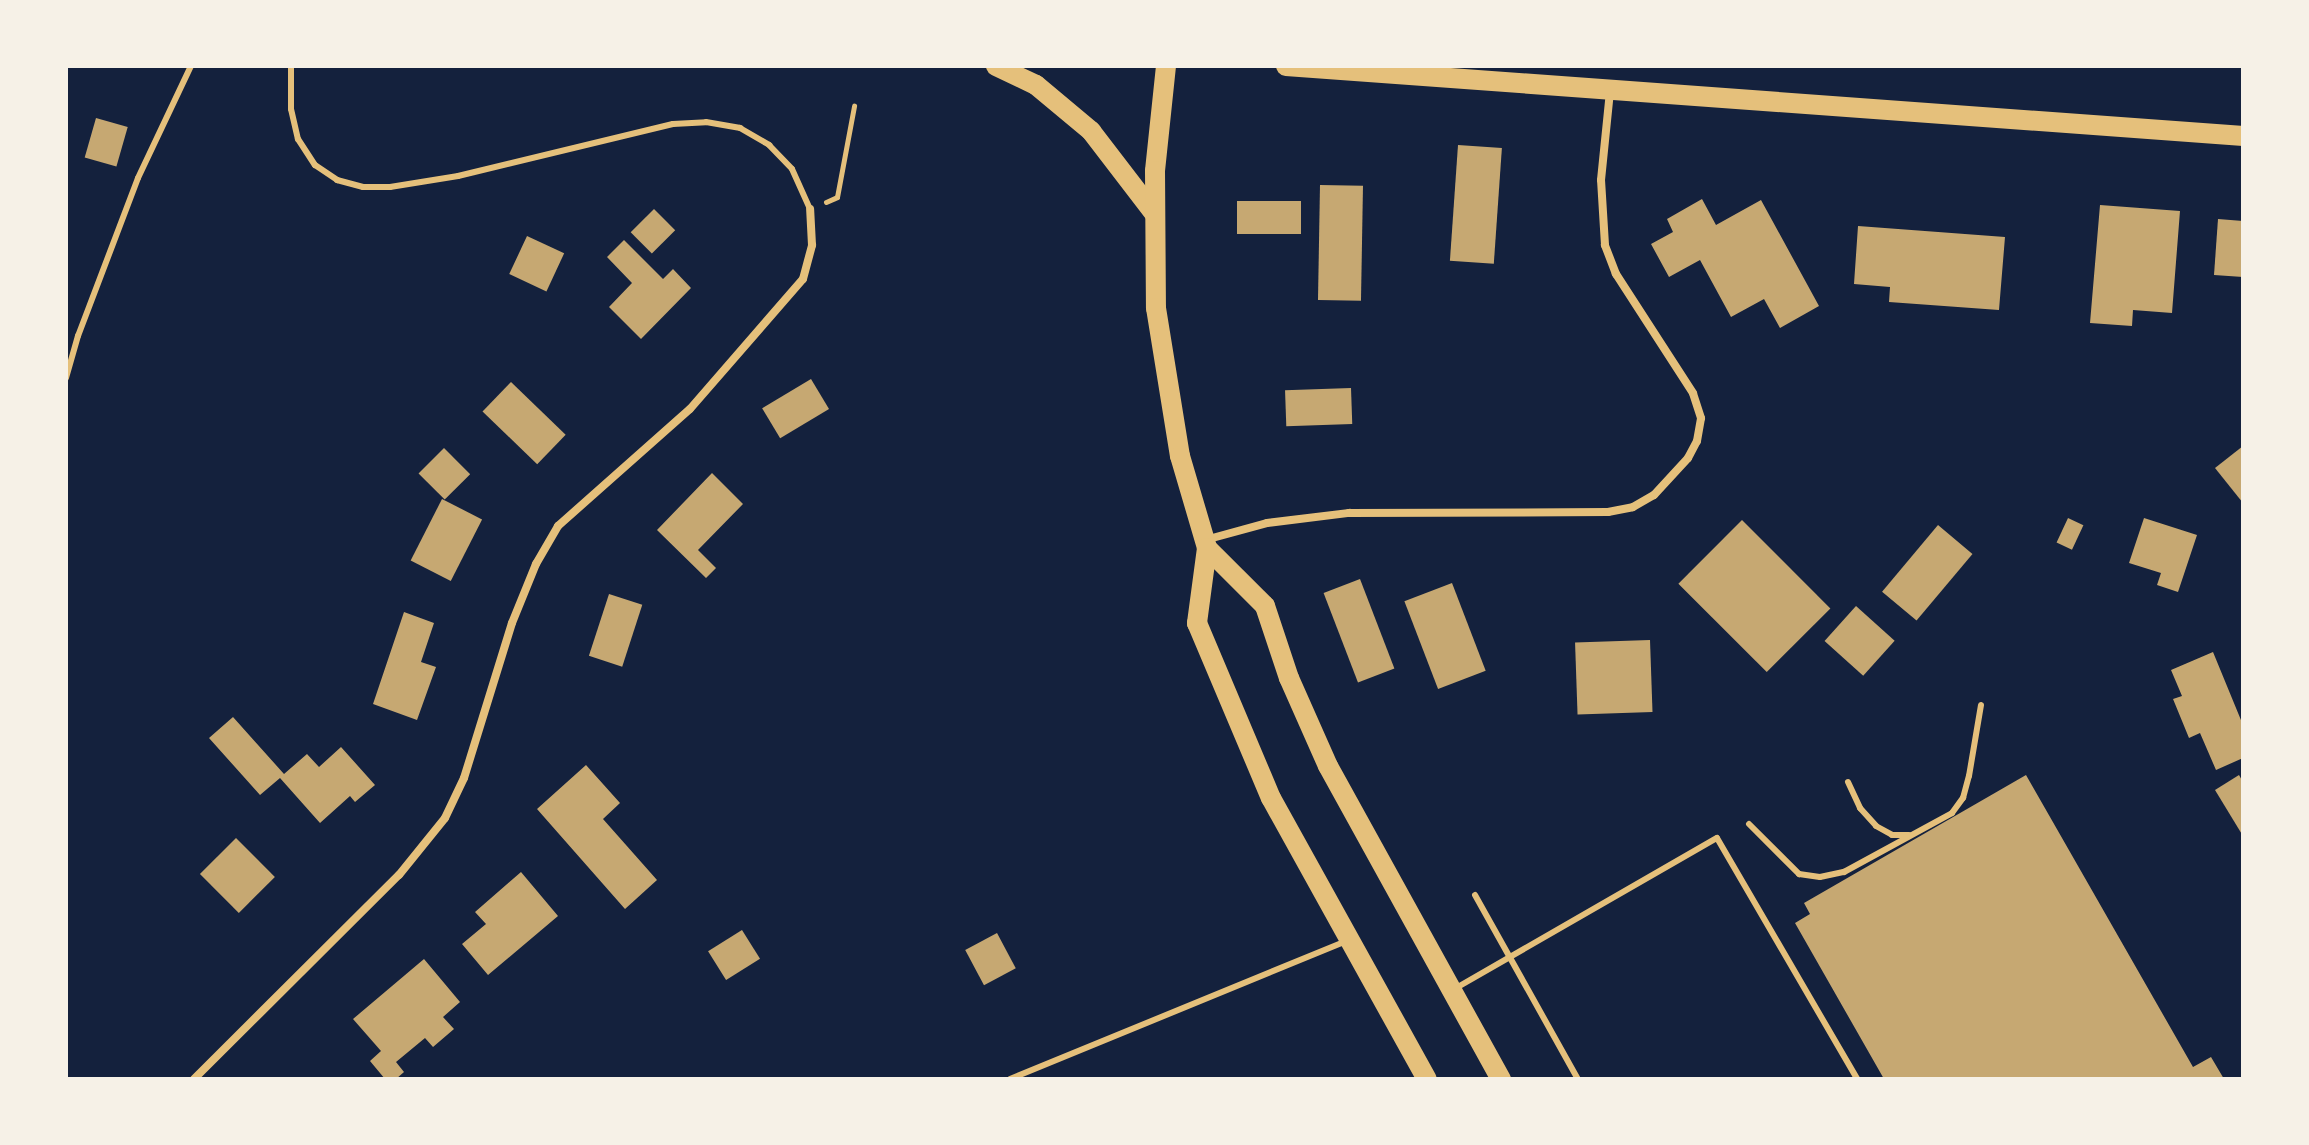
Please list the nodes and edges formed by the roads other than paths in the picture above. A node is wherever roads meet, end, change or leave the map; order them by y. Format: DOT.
graph roads {
  1 [pos="191,66"];
  2 [pos="291,66"];
  3 [pos="996,66"];
  4 [pos="1166,66"];
  5 [pos="1286,66"];
  6 [pos="1316,67"];
  7 [pos="1610,90"];
  8 [pos="2243,136"];
  9 [pos="810,209"];
  10 [pos="1154,213"];
  11 [pos="66,378"];
  12 [pos="1206,544"];
  13 [pos="1981,705"];
  14 [pos="1848,782"];
  15 [pos="1749,824"];
  16 [pos="1912,835"];
  17 [pos="1475,895"];
  18 [pos="1349,940"];
  19 [pos="1510,957"];
  20 [pos="1452,990"];
  21 [pos="194,1079"];
  22 [pos="1010,1079"];
  23 [pos="1427,1079"];
  24 [pos="1501,1079"];
  25 [pos="1578,1079"];
  26 [pos="1857,1079"];
  1 -- 11 [label="lane"];
  2 -- 9 [label="lane"];
  3 -- 10 [label="main road"];
  4 -- 10 [label="main road"];
  5 -- 6 [label="main road"];
  6 -- 7 [label="main road"];
  7 -- 8 [label="main road"];
  7 -- 12 [label="street"];
  9 -- 21 [label="street"];
  10 -- 12 [label="main road"];
  12 -- 18 [label="main road"];
  12 -- 20 [label="main road"];
  13 -- 16 [label="lane"];
  14 -- 16 [label="lane"];
  15 -- 16 [label="lane"];
  17 -- 19 [label="lane"];
  18 -- 22 [label="lane"];
  18 -- 23 [label="main road"];
  19 -- 20 [label="lane"];
  19 -- 25 [label="lane"];
  19 -- 26 [label="lane"];
  20 -- 24 [label="main road"];
}
